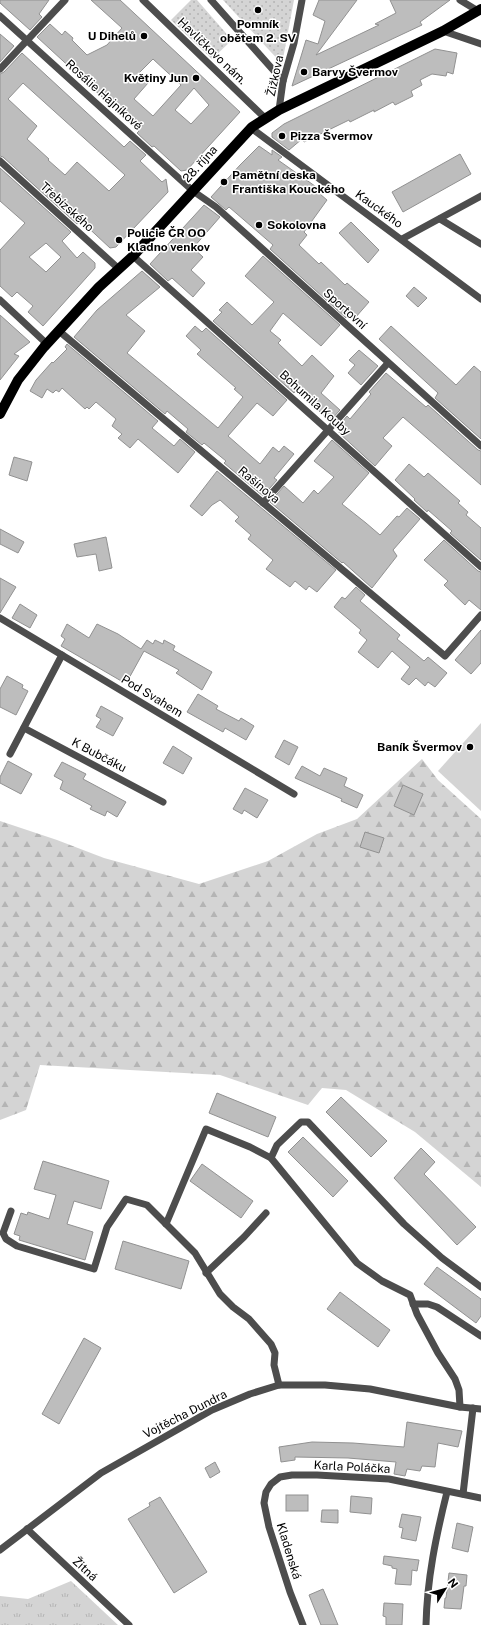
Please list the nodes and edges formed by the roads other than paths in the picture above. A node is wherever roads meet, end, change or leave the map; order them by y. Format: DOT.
graph roads {
  1 [pos="65,0"];
  2 [pos="143,0"];
  3 [pos="211,0"];
  4 [pos="302,0"];
  5 [pos="460,0"];
  6 [pos="479,10"];
  7 [pos="0,16"];
  8 [pos="443,31"];
  9 [pos="27,40"];
  10 [pos="481,44"];
  11 [pos="0,69"];
  12 [pos="283,80"];
  13 [pos="279,110"];
  14 [pos="265,118"];
  15 [pos="251,128"];
  16 [pos="0,161"];
  17 [pos="193,191"];
  18 [pos="481,196"];
  19 [pos="440,219"];
  20 [pos="402,239"];
  21 [pos="481,244"];
  22 [pos="133,256"];
  23 [pos="119,269"];
  24 [pos="481,299"];
  25 [pos="0,300"];
  26 [pos="59,332"];
  27 [pos="47,344"];
  28 [pos="388,363"];
  29 [pos="0,414"];
  30 [pos="328,430"];
  31 [pos="481,446"];
  32 [pos="264,503"];
  33 [pos="481,567"];
  34 [pos="481,616"];
  35 [pos="0,618"];
  36 [pos="62,655"];
  37 [pos="24,728"];
  38 [pos="10,754"];
  39 [pos="294,794"];
  40 [pos="163,802"];
  41 [pos="271,1158"];
  42 [pos="11,1211"];
  43 [pos="266,1213"];
  44 [pos="166,1224"];
  45 [pos="206,1273"];
  46 [pos="481,1287"];
  47 [pos="413,1304"];
  48 [pos="481,1336"];
  49 [pos="279,1386"];
  50 [pos="460,1406"];
  51 [pos="473,1408"];
  52 [pos="481,1409"];
  53 [pos="271,1484"];
  54 [pos="447,1492"];
  55 [pos="463,1494"];
  56 [pos="481,1498"];
  57 [pos="27,1529"];
  58 [pos="0,1550"];
  59 [pos="129,1625"];
  60 [pos="303,1625"];
  61 [pos="426,1625"];
  1 -- 9 [label="street"];
  2 -- 14 [label="street, Havlíčkovo nám."];
  3 -- 12 [label="street"];
  4 -- 12 [label="street, Žižkova"];
  5 -- 6 [label="street"];
  6 -- 8 [label="main road, 28. října"];
  7 -- 9 [label="street, Rosálie Hajníkové"];
  8 -- 10 [label="street"];
  8 -- 13 [label="main road, 28. října"];
  9 -- 11 [label="street"];
  9 -- 17 [label="street, Rosálie Hajníkové"];
  12 -- 13 [label="street, Žižkova"];
  13 -- 14 [label="main road, 28. října"];
  14 -- 15 [label="main road, 28. října"];
  15 -- 17 [label="main road, 28. října"];
  15 -- 20 [label="street, Kauckého"];
  16 -- 23 [label="street, Třebízského"];
  17 -- 22 [label="main road, 28. října"];
  17 -- 28 [label="street, Sportovní"];
  18 -- 19 [label="street, Kauckého"];
  19 -- 20 [label="street, Kauckého"];
  19 -- 21 [label="street"];
  20 -- 24 [label="street"];
  22 -- 23 [label="main road, 28. října"];
  22 -- 30 [label="street, Bohumila Kouby"];
  23 -- 26 [label="main road, 28. října"];
  25 -- 27 [label="street"];
  26 -- 27 [label="main road, 28. října"];
  26 -- 32 [label="street, Rašínova"];
  27 -- 29 [label="main road, 28. října"];
  28 -- 30 [label="street"];
  28 -- 31 [label="street, Sportovní"];
  30 -- 32 [label="street"];
  30 -- 33 [label="street, Bohumila Kouby"];
  32 -- 34 [label="street, Rašínova"];
  35 -- 36 [label="street, Pod Svahem"];
  36 -- 37 [label="street"];
  36 -- 39 [label="street, Pod Svahem"];
  37 -- 38 [label="street"];
  37 -- 40 [label="street, K Bubčáku"];
  41 -- 44 [label="street"];
  41 -- 46 [label="street"];
  41 -- 47 [label="street"];
  42 -- 44 [label="street"];
  43 -- 45 [label="street"];
  44 -- 45 [label="street"];
  45 -- 49 [label="street"];
  47 -- 48 [label="street"];
  47 -- 50 [label="street"];
  49 -- 50 [label="street, Vojtěcha Dundra"];
  49 -- 57 [label="street, Vojtěcha Dundra"];
  50 -- 51 [label="street, Vojtěcha Dundra"];
  51 -- 52 [label="street, Vojtěcha Dundra"];
  51 -- 55 [label="street"];
  53 -- 54 [label="street, Karla Poláčka"];
  53 -- 60 [label="street, Kladenská"];
  54 -- 55 [label="street, Karla Poláčka"];
  54 -- 61 [label="street"];
  55 -- 56 [label="street, Karla Poláčka"];
  57 -- 58 [label="street, Vojtěcha Dundra"];
  57 -- 59 [label="street, Žitná"];
}
